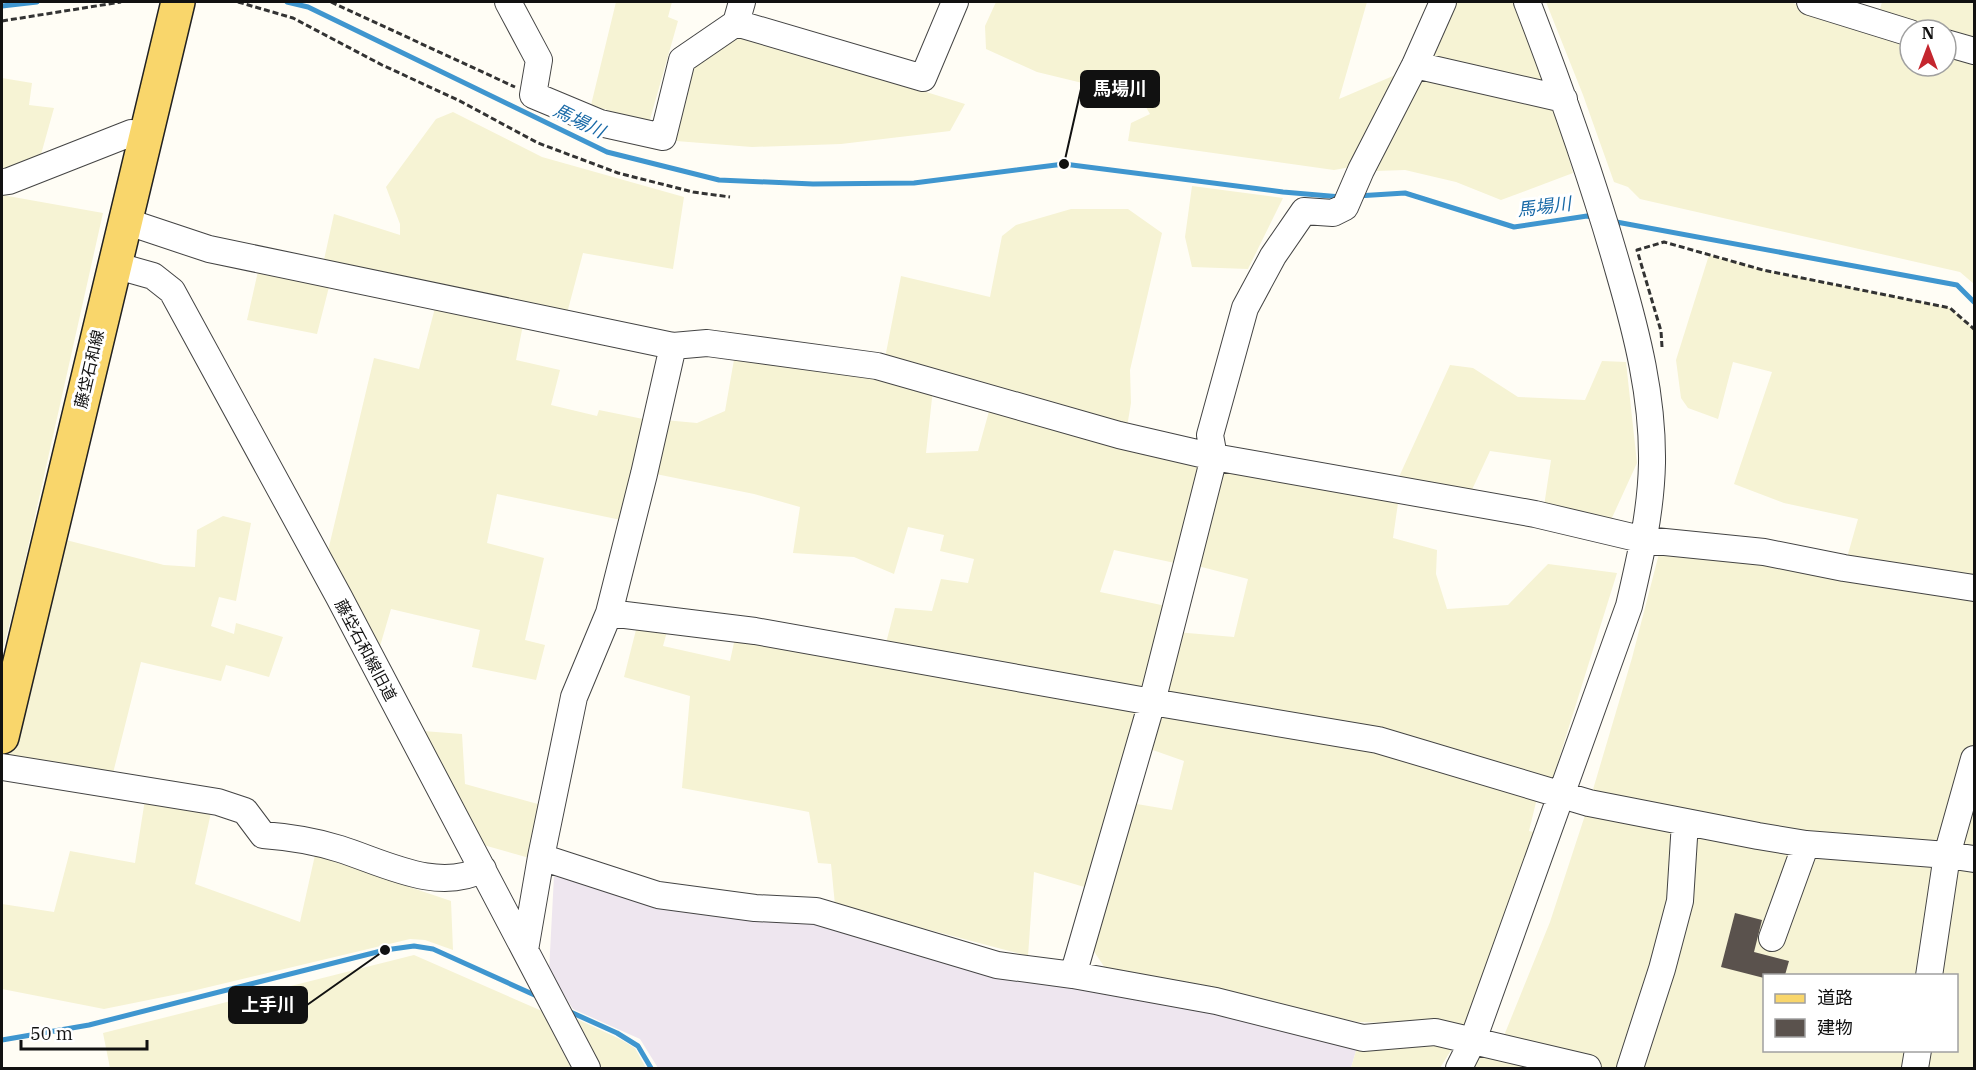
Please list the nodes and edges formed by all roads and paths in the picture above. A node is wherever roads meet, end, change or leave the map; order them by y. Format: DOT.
graph roads {
  1 [pos="121,2"];
  2 [pos="177,2"];
  3 [pos="238,2"];
  4 [pos="331,2"];
  5 [pos="508,2"];
  6 [pos="952,2"];
  7 [pos="1443,2"];
  8 [pos="1527,2"];
  9 [pos="1810,2"];
  10 [pos="739,12"];
  11 [pos="2,21"];
  12 [pos="1898,29"];
  13 [pos="1958,46"];
  14 [pos="1974,51"];
  15 [pos="1415,65"];
  16 [pos="532,95"];
  17 [pos="1564,99"];
  18 [pos="145,136"];
  19 [pos="2,182"];
  20 [pos="730,197"];
  21 [pos="125,221"];
  22 [pos="114,265"];
  23 [pos="1974,329"];
  24 [pos="673,346"];
  25 [pos="1662,354"];
  26 [pos="1214,457"];
  27 [pos="1645,540"];
  28 [pos="1974,588"];
  29 [pos="609,613"];
  30 [pos="1152,702"];
  31 [pos="2,737"];
  32 [pos="1974,759"];
  33 [pos="2,767"];
  34 [pos="1561,794"];
  35 [pos="1685,822"];
  36 [pos="1806,844"];
  37 [pos="1947,855"];
  38 [pos="541,857"];
  39 [pos="1974,859"];
  40 [pos="483,869"];
  41 [pos="1772,938"];
  42 [pos="525,950"];
  43 [pos="1929,974"];
  44 [pos="1073,975"];
  45 [pos="1473,1040"];
  46 [pos="1918,1052"];
  47 [pos="587,1068"];
  48 [pos="1459,1068"];
  49 [pos="1588,1068"];
  50 [pos="1630,1068"];
  51 [pos="1915,1068"];
  1 -- 11 [label="path"];
  2 -- 18 [label="main road, 藤垈石和線"];
  3 -- 20 [label="path"];
  4 -- 16 [label="path"];
  5 -- 16 [label="street"];
  6 -- 10 [label="street"];
  7 -- 15 [label="street"];
  8 -- 17 [label="street"];
  9 -- 12 [label="street"];
  10 -- 16 [label="street"];
  13 -- 14 [label="street"];
  15 -- 17 [label="street"];
  15 -- 26 [label="street"];
  17 -- 27 [label="street"];
  18 -- 19 [label="street"];
  18 -- 21 [label="main road, 藤垈石和線"];
  21 -- 22 [label="main road, 藤垈石和線"];
  21 -- 24 [label="street"];
  22 -- 31 [label="main road, 藤垈石和線"];
  22 -- 40 [label="street, 藤垈石和線旧道"];
  23 -- 25 [label="path"];
  24 -- 26 [label="street"];
  24 -- 29 [label="street"];
  26 -- 27 [label="street"];
  26 -- 30 [label="street"];
  27 -- 28 [label="street"];
  27 -- 34 [label="street"];
  29 -- 30 [label="street"];
  29 -- 38 [label="street"];
  30 -- 34 [label="street"];
  30 -- 44 [label="street"];
  32 -- 37 [label="street"];
  33 -- 40 [label="street"];
  34 -- 35 [label="street"];
  34 -- 45 [label="street"];
  35 -- 36 [label="street"];
  35 -- 50 [label="street"];
  36 -- 37 [label="street"];
  36 -- 41 [label="street"];
  37 -- 39 [label="street"];
  37 -- 43 [label="street"];
  38 -- 42 [label="street"];
  38 -- 44 [label="street"];
  40 -- 42 [label="street, 藤垈石和線旧道"];
  42 -- 47 [label="street, 藤垈石和線旧道"];
  44 -- 45 [label="street"];
  45 -- 48 [label="street"];
  45 -- 49 [label="street"];
  46 -- 51 [label="street"];
}
